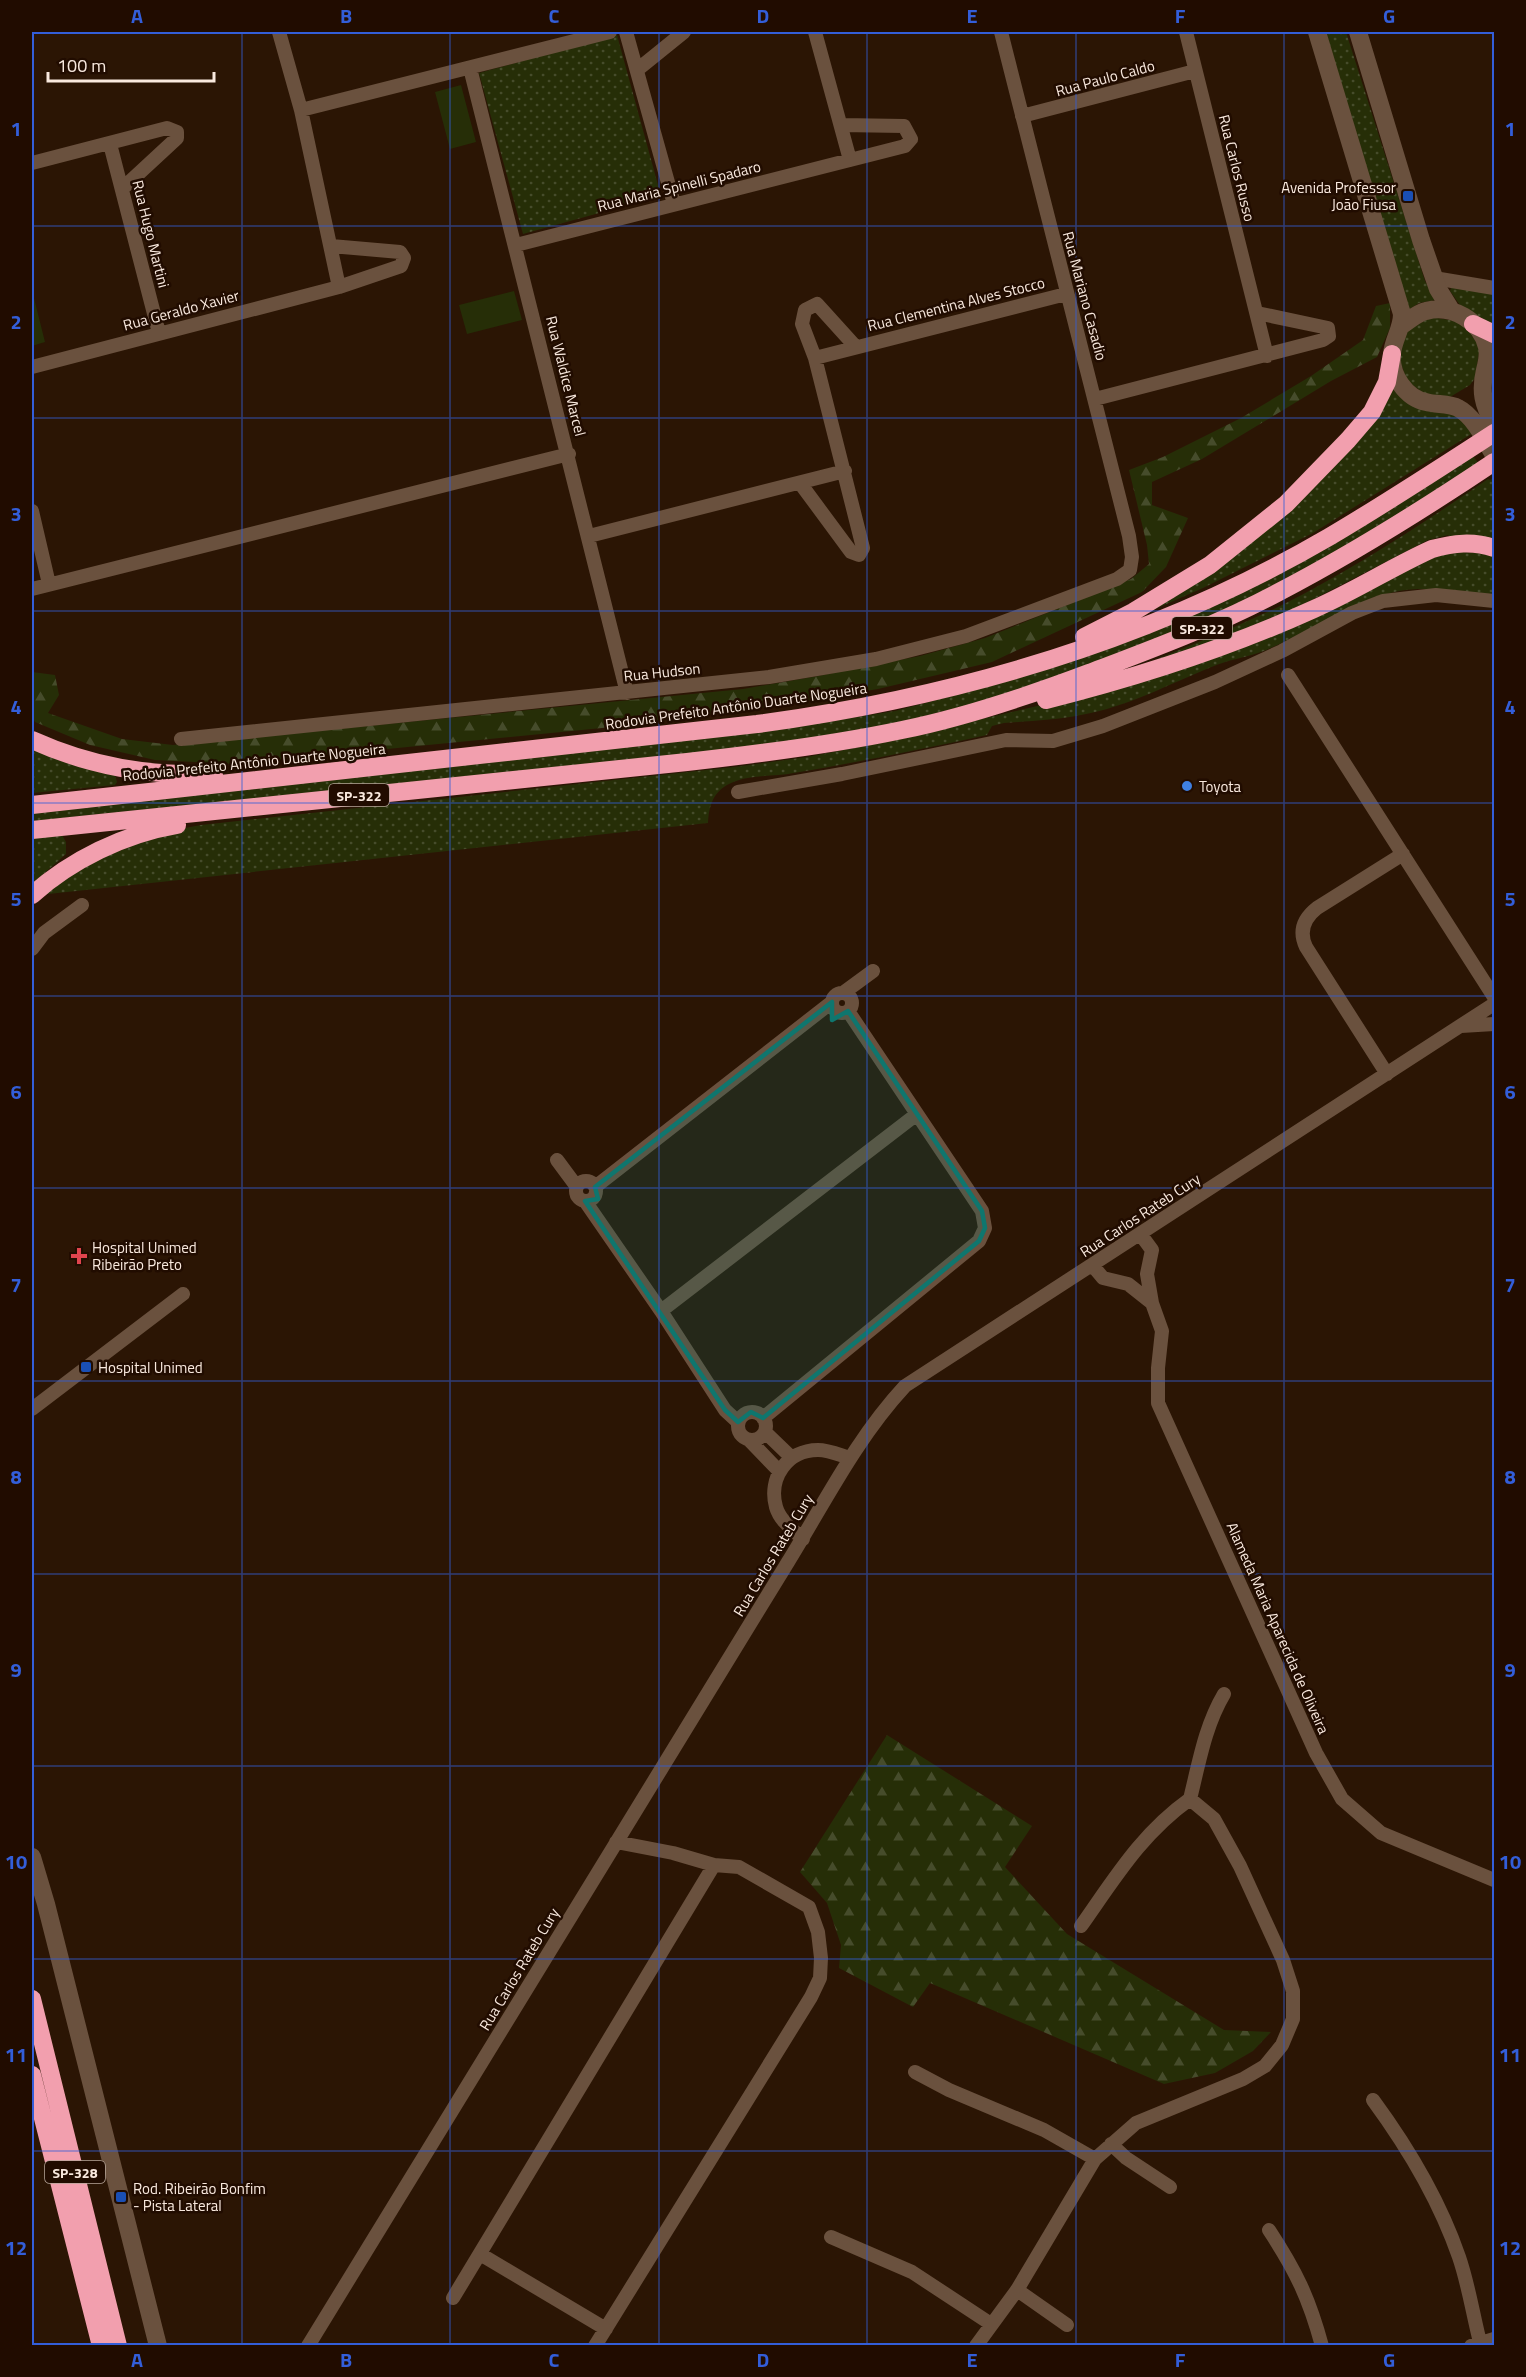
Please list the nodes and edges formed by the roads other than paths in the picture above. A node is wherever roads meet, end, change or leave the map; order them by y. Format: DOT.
graph roads {
  1 [pos="279,32"];
  2 [pos="610,32"];
  3 [pos="626,32"];
  4 [pos="684,32"];
  5 [pos="815,32"];
  6 [pos="1001,32"];
  7 [pos="1186,32"];
  8 [pos="1317,32"];
  9 [pos="1358,32"];
  10 [pos="470,68"];
  11 [pos="637,70"];
  12 [pos="1195,71"];
  13 [pos="301,110"];
  14 [pos="1022,116"];
  15 [pos="841,125"];
  16 [pos="110,144"];
  17 [pos="850,160"];
  18 [pos="32,163"];
  19 [pos="123,188"];
  20 [pos="674,204"];
  21 [pos="516,245"];
  22 [pos="331,246"];
  23 [pos="1434,278"];
  24 [pos="339,287"];
  25 [pos="1494,288"];
  26 [pos="1066,294"];
  27 [pos="1451,310"];
  28 [pos="1257,313"];
  29 [pos="1473,324"];
  30 [pos="1402,326"];
  31 [pos="159,333"];
  32 [pos="1494,333"];
  33 [pos="855,346"];
  34 [pos="1392,354"];
  35 [pos="1267,356"];
  36 [pos="814,358"];
  37 [pos="32,367"];
  38 [pos="1095,399"];
  39 [pos="1494,423"];
  40 [pos="1494,433"];
  41 [pos="569,454"];
  42 [pos="1494,455"];
  43 [pos="1494,462"];
  44 [pos="845,471"];
  45 [pos="800,483"];
  46 [pos="32,511"];
  47 [pos="589,536"];
  48 [pos="1494,548"];
  49 [pos="1130,570"];
  50 [pos="49,584"];
  51 [pos="32,589"];
  52 [pos="1494,601"];
  53 [pos="1288,675"];
  54 [pos="988,679"];
  55 [pos="627,693"];
  56 [pos="903,730"];
  57 [pos="181,739"];
  58 [pos="32,740"];
  59 [pos="324,772"];
  60 [pos="738,792"];
  61 [pos="330,798"];
  62 [pos="32,805"];
  63 [pos="32,830"];
  64 [pos="1403,854"];
  65 [pos="32,895"];
  66 [pos="82,905"];
  67 [pos="32,949"];
  68 [pos="873,971"];
  69 [pos="1494,997"];
  70 [pos="837,998"];
  71 [pos="1494,1004"];
  72 [pos="1494,1024"];
  73 [pos="1459,1026"];
  74 [pos="1387,1074"];
  75 [pos="917,1114"];
  76 [pos="557,1160"];
  77 [pos="577,1187"];
  78 [pos="595,1187"];
  79 [pos="585,1201"];
  80 [pos="1141,1235"];
  81 [pos="1093,1266"];
  82 [pos="1147,1274"];
  83 [pos="1128,1284"];
  84 [pos="183,1294"];
  85 [pos="1152,1303"];
  86 [pos="661,1311"];
  87 [pos="32,1409"];
  88 [pos="738,1422"];
  89 [pos="764,1425"];
  90 [pos="750,1441"];
  91 [pos="791,1457"];
  92 [pos="850,1458"];
  93 [pos="779,1471"];
  94 [pos="803,1539"];
  95 [pos="1224,1694"];
  96 [pos="1190,1799"];
  97 [pos="616,1842"];
  98 [pos="32,1857"];
  99 [pos="714,1865"];
  100 [pos="1494,1880"];
  101 [pos="1081,1926"];
  102 [pos="32,1999"];
  103 [pos="915,2072"];
  104 [pos="32,2075"];
  105 [pos="1373,2100"];
  106 [pos="1111,2144"];
  107 [pos="1095,2159"];
  108 [pos="1170,2187"];
  109 [pos="1269,2230"];
  110 [pos="831,2237"];
  111 [pos="480,2254"];
  112 [pos="1017,2290"];
  113 [pos="453,2298"];
  114 [pos="991,2324"];
  115 [pos="1067,2325"];
  116 [pos="606,2329"];
  117 [pos="1494,2338"];
  118 [pos="1477,2345"];
  119 [pos="101,2346"];
  120 [pos="118,2346"];
  121 [pos="158,2346"];
  122 [pos="308,2346"];
  123 [pos="596,2346"];
  124 [pos="976,2346"];
  125 [pos="1322,2346"];
  1 -- 13 [label="street"];
  2 -- 10 [label="street"];
  3 -- 11 [label="street"];
  4 -- 11 [label="street"];
  5 -- 15 [label="street"];
  6 -- 14 [label="street, Rua Mariano Casadio"];
  7 -- 12 [label="street, Rua Carlos Russo"];
  8 -- 30 [label="main road"];
  9 -- 23 [label="main road"];
  10 -- 13 [label="street"];
  10 -- 21 [label="street, Rua Waldice Marcel"];
  11 -- 20 [label="street"];
  12 -- 14 [label="street, Rua Paulo Caldo"];
  12 -- 28 [label="street, Rua Carlos Russo"];
  13 -- 22 [label="street"];
  14 -- 26 [label="street, Rua Mariano Casadio"];
  15 -- 17 [label="street"];
  15 -- 17 [label="street, Rua Maria Spinelli Spadaro"];
  16 -- 18 [label="street"];
  16 -- 19 [label="street, Rua Hugo Martini"];
  16 -- 19 [label="street"];
  17 -- 20 [label="street, Rua Maria Spinelli Spadaro"];
  19 -- 31 [label="street, Rua Hugo Martini"];
  20 -- 21 [label="street, Rua Maria Spinelli Spadaro"];
  21 -- 41 [label="street, Rua Waldice Marcel"];
  22 -- 24 [label="street"];
  22 -- 24 [label="street, Rua Geraldo Xavier"];
  23 -- 25 [label="street"];
  23 -- 27 [label="main road"];
  24 -- 31 [label="street, Rua Geraldo Xavier"];
  26 -- 33 [label="street, Rua Clementina Alves Stocco"];
  26 -- 38 [label="street, Rua Mariano Casadio"];
  27 -- 29 [label="main road"];
  27 -- 30 [label="main road"];
  28 -- 35 [label="street, Rua Carlos Russo"];
  28 -- 35 [label="street"];
  29 -- 32 [label="highway"];
  29 -- 39 [label="main road"];
  30 -- 34 [label="main road"];
  31 -- 37 [label="street, Rua Geraldo Xavier"];
  33 -- 36 [label="street, Rua Clementina Alves Stocco"];
  33 -- 36 [label="street, Rua Clementina Alves Stocco"];
  34 -- 42 [label="main road"];
  34 -- 54 [label="highway"];
  35 -- 38 [label="street"];
  36 -- 44 [label="street, Rua Clementina Alves Stocco"];
  38 -- 49 [label="street, Rua Mariano Casadio"];
  40 -- 54 [label="highway, Rodovia Prefeito Antônio Duarte Nogueira / SP-322"];
  41 -- 47 [label="street, Rua Waldice Marcel"];
  41 -- 50 [label="street"];
  43 -- 56 [label="highway, SP-322"];
  44 -- 45 [label="street"];
  44 -- 45 [label="street, Rua Clementina Alves Stocco"];
  45 -- 47 [label="street"];
  46 -- 50 [label="street"];
  47 -- 55 [label="street, Rua Waldice Marcel"];
  48 -- 56 [label="highway"];
  49 -- 55 [label="street, Rua Hudson"];
  50 -- 51 [label="street"];
  52 -- 60 [label="street"];
  53 -- 64 [label="street"];
  54 -- 59 [label="highway, Rodovia Prefeito Antônio Duarte Nogueira / SP-322"];
  55 -- 57 [label="street, Rua Hudson"];
  56 -- 61 [label="highway, SP-322"];
  58 -- 59 [label="highway"];
  59 -- 62 [label="highway, Rodovia Prefeito Antônio Duarte Nogueira / SP-322"];
  61 -- 63 [label="highway, SP-322"];
  61 -- 65 [label="highway"];
  64 -- 69 [label="street"];
  64 -- 74 [label="street"];
  66 -- 67 [label="street"];
  68 -- 70 [label="street"];
  70 -- 75 [label="street"];
  70 -- 78 [label="street"];
  71 -- 73 [label="street, Rua Carlos Rateb Cury"];
  72 -- 73 [label="street"];
  73 -- 74 [label="street, Rua Carlos Rateb Cury"];
  74 -- 80 [label="street, Rua Carlos Rateb Cury"];
  75 -- 86 [label="street"];
  75 -- 89 [label="street"];
  76 -- 77 [label="street"];
  77 -- 78 [label="street"];
  77 -- 79 [label="street"];
  78 -- 79 [label="street"];
  79 -- 86 [label="street"];
  80 -- 81 [label="street, Rua Carlos Rateb Cury"];
  80 -- 82 [label="street, Alameda Maria Aparecida de Oliveira"];
  81 -- 83 [label="street"];
  81 -- 92 [label="street, Rua Carlos Rateb Cury"];
  82 -- 83 [label="street"];
  82 -- 85 [label="street, Alameda Maria Aparecida de Oliveira"];
  83 -- 85 [label="street"];
  84 -- 87 [label="street"];
  85 -- 100 [label="street, Alameda Maria Aparecida de Oliveira"];
  86 -- 88 [label="street"];
  88 -- 89 [label="street"];
  88 -- 90 [label="street"];
  89 -- 90 [label="street"];
  89 -- 91 [label="street"];
  90 -- 93 [label="street"];
  91 -- 92 [label="street"];
  91 -- 93 [label="street"];
  92 -- 94 [label="street, Rua Carlos Rateb Cury"];
  93 -- 94 [label="street"];
  94 -- 97 [label="street, Rua Carlos Rateb Cury"];
  95 -- 96 [label="street"];
  96 -- 101 [label="street"];
  96 -- 106 [label="street"];
  97 -- 99 [label="street"];
  97 -- 122 [label="street, Rua Carlos Rateb Cury"];
  98 -- 121 [label="main road"];
  99 -- 111 [label="street"];
  99 -- 116 [label="street"];
  102 -- 120 [label="highway, SP-328"];
  103 -- 107 [label="street"];
  104 -- 119 [label="highway, SP-328"];
  105 -- 118 [label="street"];
  106 -- 107 [label="street"];
  106 -- 108 [label="street"];
  107 -- 112 [label="street"];
  109 -- 125 [label="street"];
  110 -- 114 [label="street"];
  111 -- 113 [label="street"];
  111 -- 116 [label="street"];
  112 -- 114 [label="street"];
  112 -- 115 [label="street"];
  114 -- 124 [label="street"];
  116 -- 123 [label="street"];
  117 -- 118 [label="street"];
}
